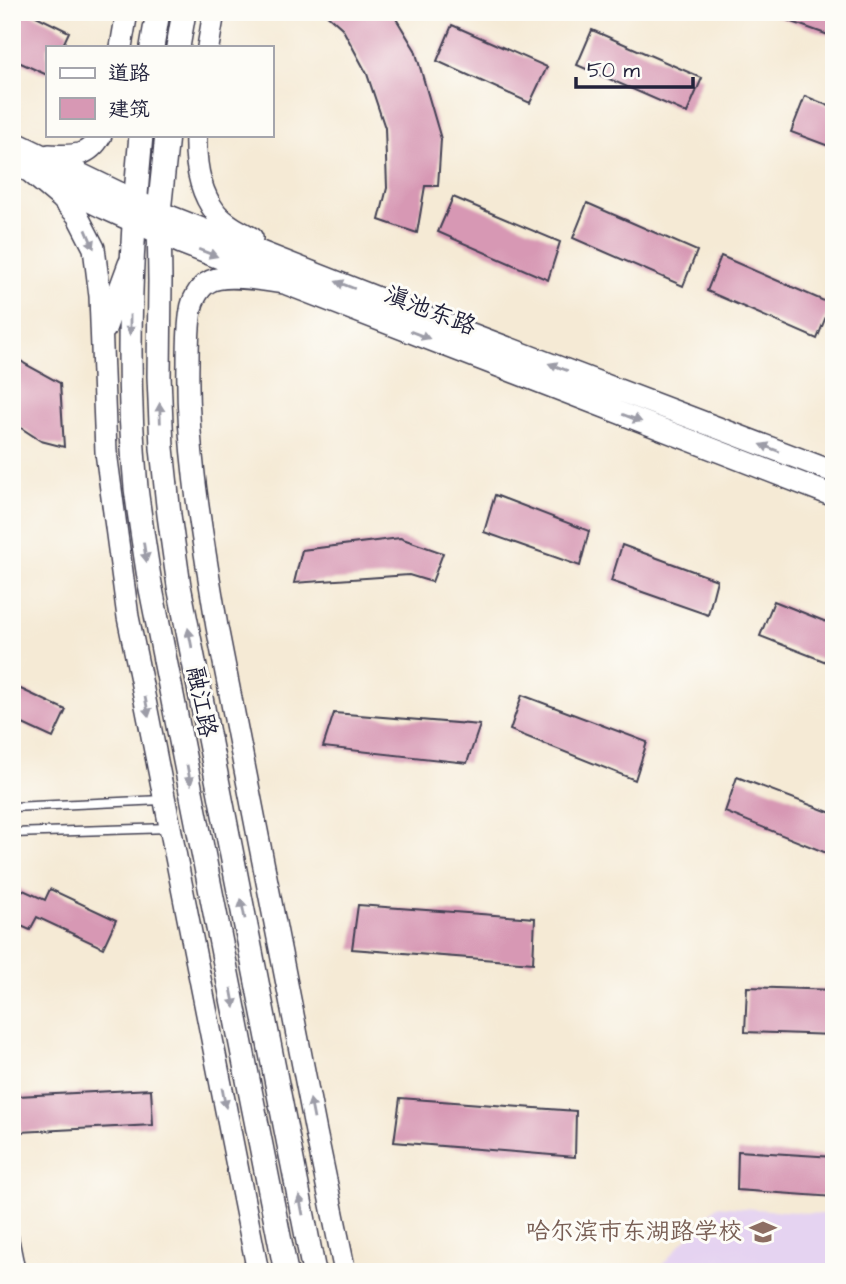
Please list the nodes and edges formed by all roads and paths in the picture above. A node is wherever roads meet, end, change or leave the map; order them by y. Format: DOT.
graph roads {
  1 [pos="127,12"];
  2 [pos="158,12"];
  3 [pos="184,12"];
  4 [pos="214,12"];
  5 [pos="123,43"];
  6 [pos="152,46"];
  7 [pos="178,46"];
  8 [pos="208,46"];
  9 [pos="100,136"];
  10 [pos="141,136"];
  11 [pos="167,136"];
  12 [pos="196,136"];
  13 [pos="12,141"];
  14 [pos="27,163"];
  15 [pos="134,212"];
  16 [pos="159,222"];
  17 [pos="132,255"];
  18 [pos="305,269"];
  19 [pos="285,283"];
  20 [pos="160,306"];
  21 [pos="101,339"];
  22 [pos="188,386"];
  23 [pos="834,472"];
  24 [pos="834,496"];
  25 [pos="165,800"];
  26 [pos="12,807"];
  27 [pos="171,828"];
  28 [pos="12,833"];
  29 [pos="12,1227"];
  30 [pos="21,1272"];
  31 [pos="258,1272"];
  32 [pos="286,1272"];
  33 [pos="314,1272"];
  34 [pos="345,1272"];
  1 -- 5 [label="street"];
  2 -- 6 [label="main road"];
  3 -- 7 [label="main road"];
  4 -- 8 [label="street"];
  9 -- 14 [label="street"];
  10 -- 15 [label="main road, 融江路"];
  11 -- 16 [label="main road, 融江路"];
  12 -- 18 [label="street"];
  13 -- 14 [label="street, 滇池东路"];
  14 -- 15 [label="street, 滇池东路"];
  14 -- 21 [label="street, one-way"];
  15 -- 16 [label="street, 滇池东路"];
  15 -- 17 [label="main road, 融江路"];
  16 -- 18 [label="street, 滇池东路"];
  16 -- 19 [label="street, 滇池东路, one-way"];
  16 -- 20 [label="main road, 融江路"];
  17 -- 21 [label="street"];
  17 -- 32 [label="main road, 融江路, one-way"];
  23 -- 18 [label="street, 滇池东路, one-way"];
  19 -- 22 [label="street"];
  19 -- 24 [label="street, 滇池东路, one-way"];
  20 -- 22 [label="street"];
  33 -- 20 [label="main road, 融江路, one-way"];
  21 -- 25 [label="street, one-way"];
  34 -- 22 [label="street, one-way"];
  25 -- 26 [label="lane"];
  25 -- 27 [label="street"];
  27 -- 28 [label="lane"];
  27 -- 31 [label="street, one-way"];
  29 -- 30 [label="lane"];
}
